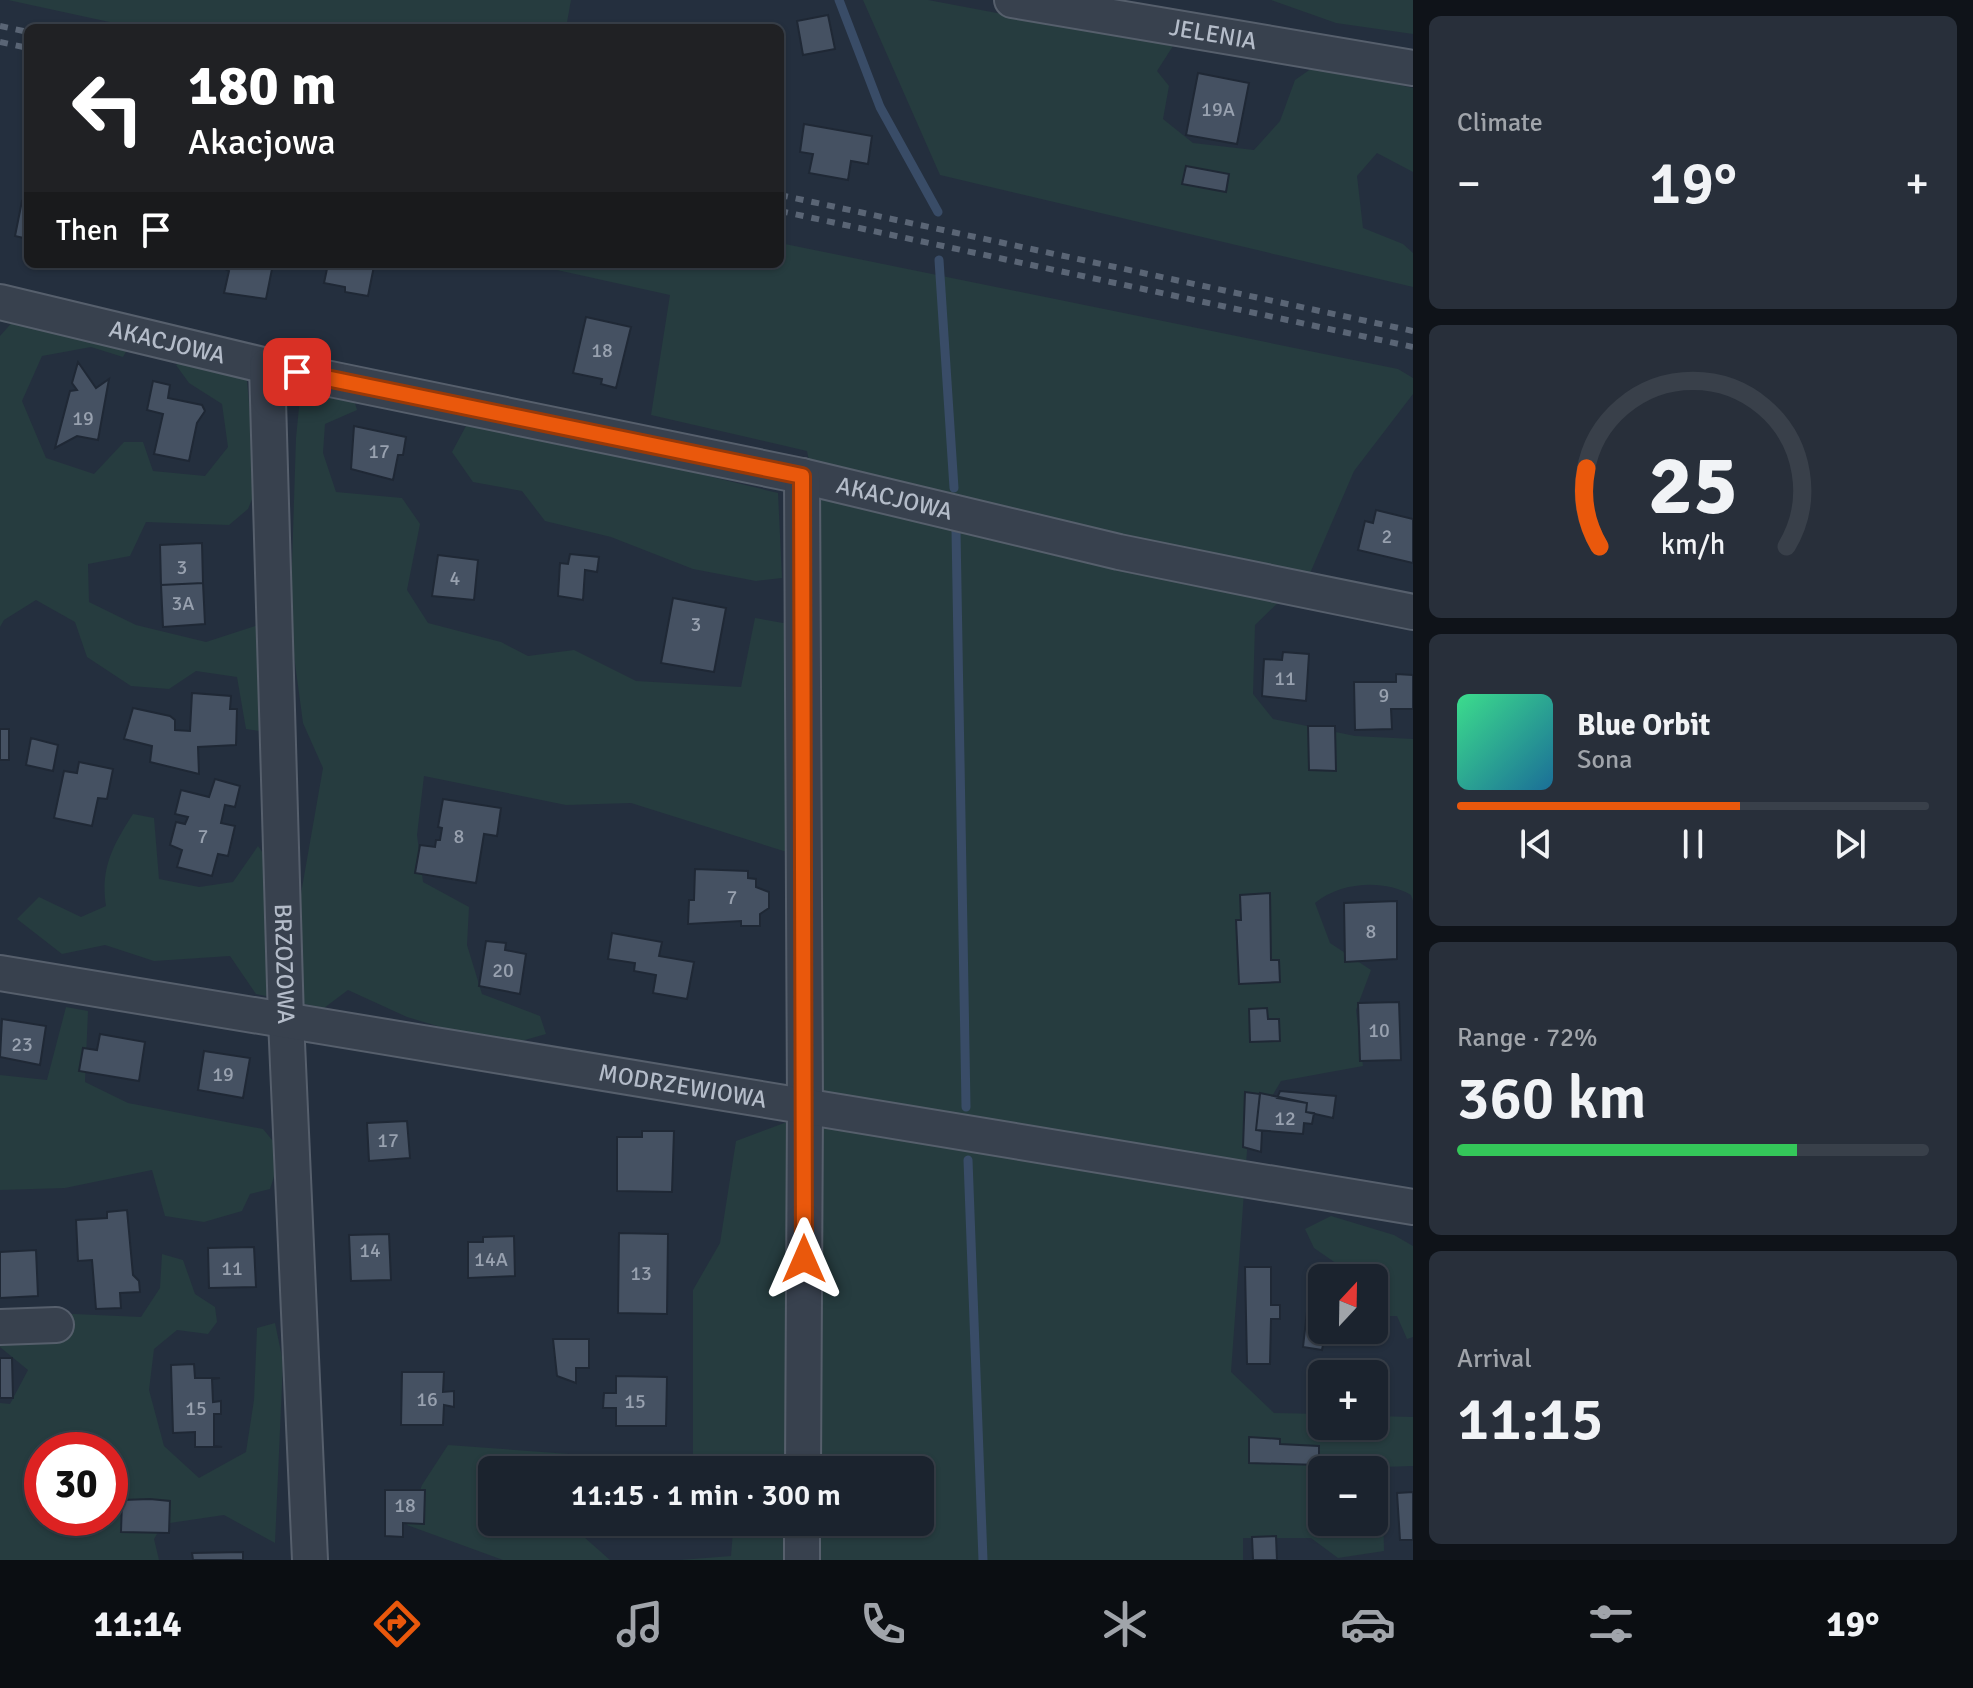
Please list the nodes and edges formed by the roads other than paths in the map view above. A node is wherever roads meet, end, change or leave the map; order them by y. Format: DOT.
graph roads {
  1 [pos="1012,0"];
  2 [pos="1413,68"];
  3 [pos="0,302"];
  4 [pos="267,366"];
  5 [pos="802,476"];
  6 [pos="1413,612"];
  7 [pos="0,973"];
  8 [pos="286,1020"];
  9 [pos="805,1108"];
  10 [pos="1413,1207"];
  11 [pos="56,1325"];
  12 [pos="0,1327"];
  13 [pos="803,1456"];
  14 [pos="802,1536"];
  15 [pos="310,1560"];
  16 [pos="802,1560"];
  1 -- 2 [label="street, JELENIA"];
  3 -- 4 [label="street, AKACJOWA"];
  4 -- 5 [label="street, AKACJOWA"];
  4 -- 8 [label="street, BRZOZOWA"];
  5 -- 6 [label="street, AKACJOWA"];
  5 -- 9 [label="street"];
  7 -- 8 [label="street, MODRZEWIOWA"];
  8 -- 9 [label="street, MODRZEWIOWA"];
  8 -- 15 [label="street, BRZOZOWA"];
  9 -- 10 [label="street, MODRZEWIOWA"];
  9 -- 13 [label="street"];
  11 -- 12 [label="street"];
  14 -- 16 [label="street"];
}
